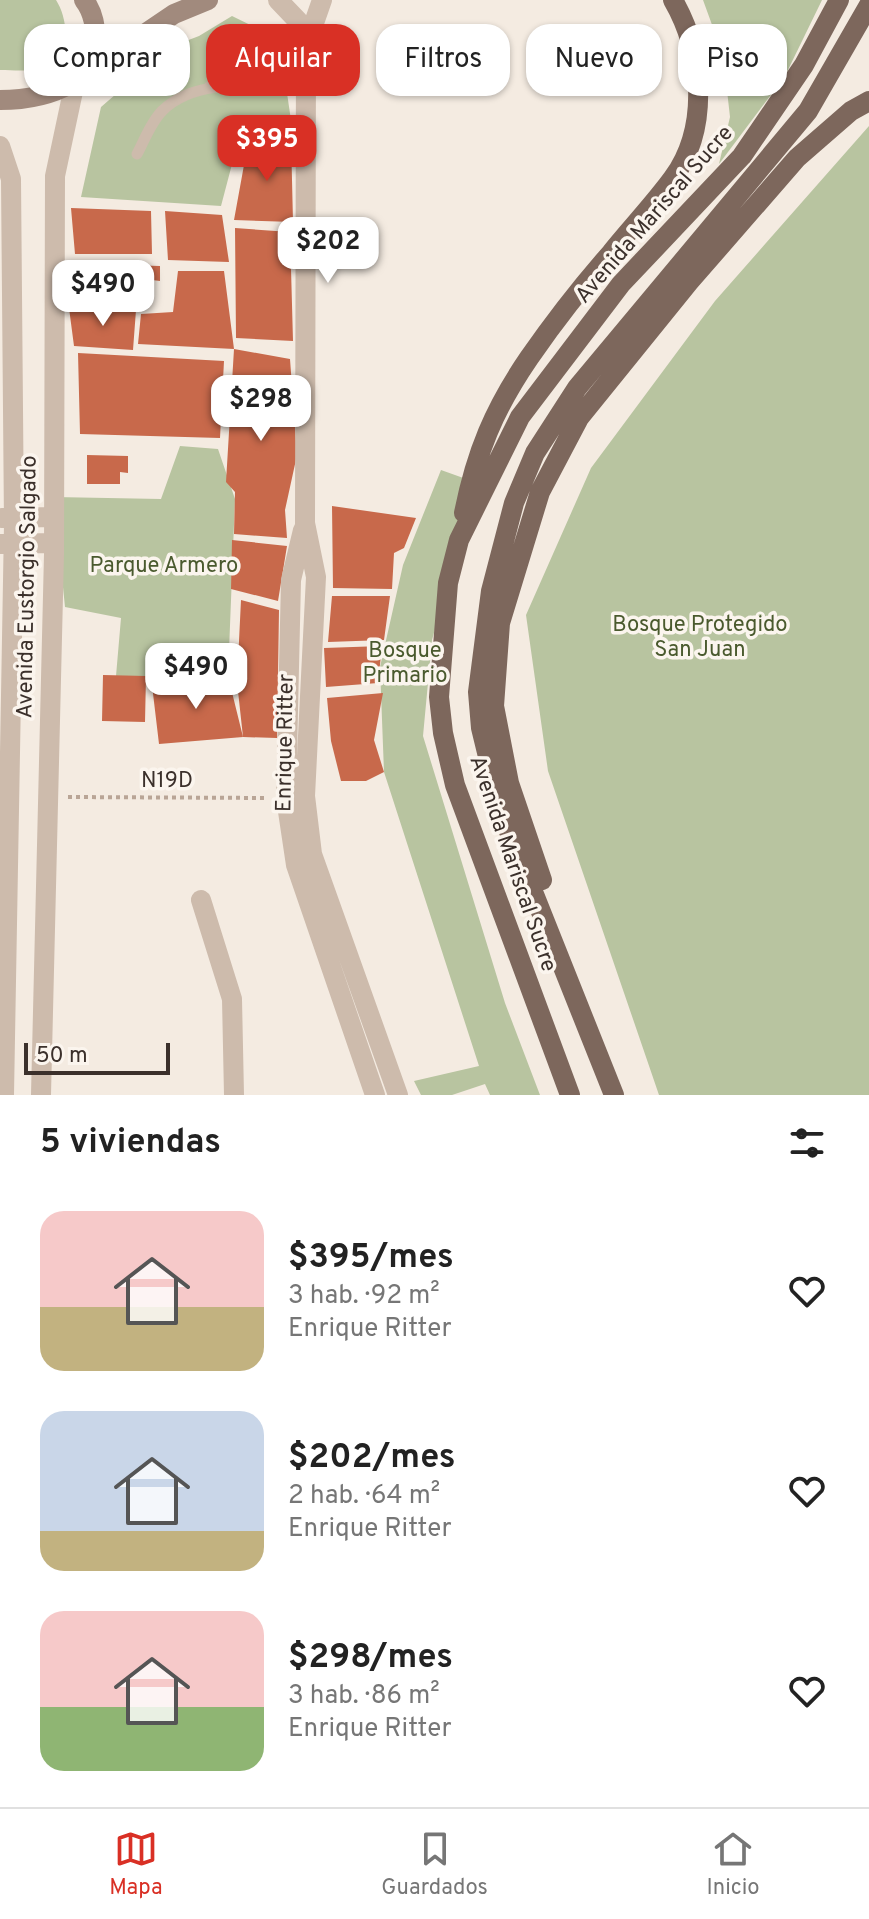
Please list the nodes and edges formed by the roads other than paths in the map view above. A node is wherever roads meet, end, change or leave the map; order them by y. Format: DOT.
graph roads {
  1 [pos="84,0"];
  2 [pos="208,0"];
  3 [pos="278,0"];
  4 [pos="322,0"];
  5 [pos="673,0"];
  6 [pos="839,0"];
  7 [pos="869,5"];
  8 [pos="93,24"];
  9 [pos="159,24"];
  10 [pos="299,24"];
  11 [pos="314,24"];
  12 [pos="206,88"];
  13 [pos="35,96"];
  14 [pos="74,96"];
  15 [pos="306,96"];
  16 [pos="0,100"];
  17 [pos="869,101"];
  18 [pos="0,146"];
  19 [pos="137,154"];
  20 [pos="54,517"];
  21 [pos="7,518"];
  22 [pos="305,523"];
  23 [pos="459,540"];
  24 [pos="54,543"];
  25 [pos="7,544"];
  26 [pos="512,837"];
  27 [pos="478,850"];
  28 [pos="201,900"];
  29 [pos="561,962"];
  30 [pos="4,1095"];
  31 [pos="41,1095"];
  32 [pos="234,1095"];
  33 [pos="375,1095"];
  34 [pos="398,1095"];
  35 [pos="570,1095"];
  36 [pos="614,1095"];
  1 -- 8 [label="main road"];
  2 -- 9 [label="main road"];
  3 -- 10 [label="street, Enrique Ritter"];
  4 -- 11 [label="street, Enrique Ritter"];
  5 -- 23 [label="main road"];
  6 -- 23 [label="main road, Avenida Mariscal Sucre"];
  7 -- 26 [label="main road, Avenida Mariscal Sucre"];
  12 -- 19 [label="lane"];
  13 -- 16 [label="main road"];
  14 -- 20 [label="street, Avenida Eustorgio Salgado"];
  15 -- 22 [label="street, Enrique Ritter"];
  17 -- 29 [label="main road"];
  18 -- 21 [label="street, Avenida Eustorgio Salgado"];
  20 -- 21 [label="street"];
  20 -- 24 [label="street, Avenida Eustorgio Salgado"];
  21 -- 25 [label="street, Avenida Eustorgio Salgado"];
  22 -- 33 [label="street, Enrique Ritter"];
  22 -- 34 [label="street, Enrique Ritter"];
  23 -- 27 [label="main road, Avenida Mariscal Sucre"];
  24 -- 25 [label="street"];
  24 -- 31 [label="street, Avenida Eustorgio Salgado"];
  25 -- 30 [label="street, Avenida Eustorgio Salgado"];
  26 -- 27 [label="main road"];
  26 -- 29 [label="main road, Avenida Mariscal Sucre"];
  27 -- 35 [label="main road, Avenida Mariscal Sucre"];
  28 -- 32 [label="street"];
  29 -- 36 [label="main road, Avenida Mariscal Sucre"];
}
